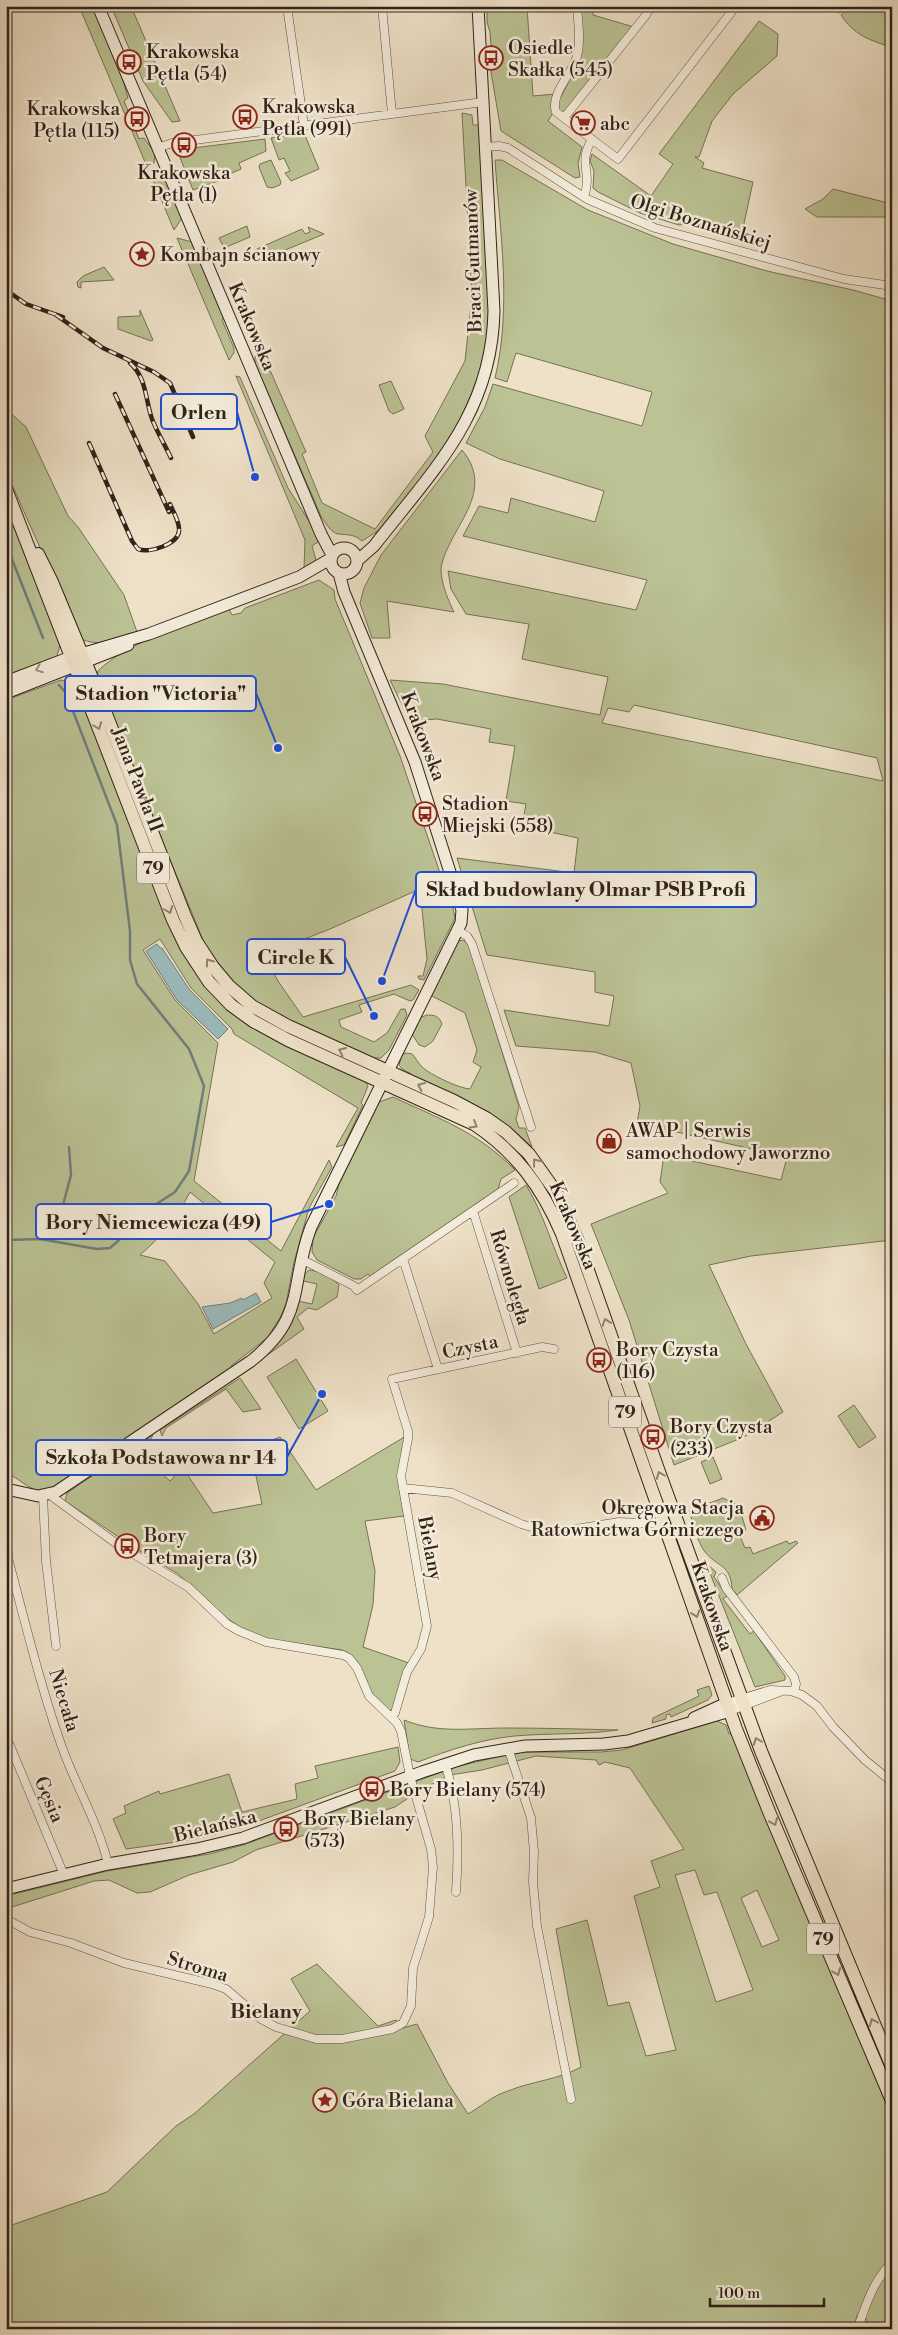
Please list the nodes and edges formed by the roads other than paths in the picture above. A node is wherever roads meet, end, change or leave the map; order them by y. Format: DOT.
graph roads {
  1 [pos="98,6"];
  2 [pos="287,6"];
  3 [pos="382,6"];
  4 [pos="478,6"];
  5 [pos="577,6"];
  6 [pos="651,6"];
  7 [pos="736,6"];
  8 [pos="483,102"];
  9 [pos="392,114"];
  10 [pos="564,118"];
  11 [pos="304,126"];
  12 [pos="592,139"];
  13 [pos="485,147"];
  14 [pos="157,148"];
  15 [pos="584,196"];
  16 [pos="892,286"];
  17 [pos="6,489"];
  18 [pos="316,522"];
  19 [pos="382,537"];
  20 [pos="346,549"];
  21 [pos="357,561"];
  22 [pos="334,565"];
  23 [pos="352,572"];
  24 [pos="352,608"];
  25 [pos="149,634"];
  26 [pos="100,656"];
  27 [pos="78,660"];
  28 [pos="57,673"];
  29 [pos="86,679"];
  30 [pos="6,682"];
  31 [pos="6,693"];
  32 [pos="457,930"];
  33 [pos="384,1076"];
  34 [pos="531,1127"];
  35 [pos="514,1183"];
  36 [pos="473,1211"];
  37 [pos="301,1259"];
  38 [pos="403,1259"];
  39 [pos="554,1349"];
  40 [pos="517,1352"];
  41 [pos="438,1369"];
  42 [pos="392,1379"];
  43 [pos="403,1488"];
  44 [pos="6,1489"];
  45 [pos="46,1495"];
  46 [pos="663,1524"];
  47 [pos="6,1540"];
  48 [pos="722,1578"];
  49 [pos="56,1646"];
  50 [pos="794,1692"];
  51 [pos="743,1702"];
  52 [pos="728,1707"];
  53 [pos="391,1717"];
  54 [pos="6,1736"];
  55 [pos="508,1748"];
  56 [pos="444,1764"];
  57 [pos="410,1776"];
  58 [pos="892,1782"];
  59 [pos="108,1864"];
  60 [pos="64,1875"];
  61 [pos="6,1889"];
  62 [pos="456,1892"];
  63 [pos="6,1919"];
  64 [pos="892,2067"];
  65 [pos="571,2099"];
  66 [pos="892,2101"];
  67 [pos="892,2263"];
  68 [pos="858,2329"];
  1 -- 14 [label="street, Krakowska"];
  2 -- 11 [label="street"];
  3 -- 9 [label="street"];
  4 -- 8 [label="street, Braci Gutmanów"];
  5 -- 10 [label="street"];
  6 -- 10 [label="street"];
  7 -- 12 [label="street"];
  8 -- 9 [label="street"];
  8 -- 13 [label="street, Braci Gutmanów"];
  9 -- 11 [label="street"];
  10 -- 12 [label="street"];
  11 -- 14 [label="street"];
  12 -- 15 [label="street"];
  13 -- 15 [label="street, Olgi Boznańskiej"];
  13 -- 19 [label="street, Braci Gutmanów"];
  14 -- 18 [label="street, Krakowska"];
  15 -- 16 [label="street, Olgi Boznańskiej"];
  17 -- 27 [label="main road, Jana Pawła II / 79"];
  18 -- 20 [label="street, Krakowska"];
  18 -- 22 [label="street, Krakowska"];
  19 -- 20 [label="street"];
  19 -- 21 [label="street, Braci Gutmanów"];
  20 -- 21 [label="street, Krakowska"];
  20 -- 22 [label="street"];
  21 -- 23 [label="street"];
  22 -- 23 [label="street"];
  22 -- 24 [label="street, Krakowska"];
  22 -- 25 [label="street"];
  23 -- 24 [label="street, Krakowska"];
  24 -- 32 [label="street, Krakowska"];
  25 -- 26 [label="street"];
  25 -- 27 [label="street"];
  26 -- 27 [label="street"];
  26 -- 29 [label="street"];
  27 -- 28 [label="street"];
  27 -- 29 [label="main road, Jana Pawła II / 79"];
  27 -- 30 [label="street, one-way"];
  28 -- 29 [label="street"];
  28 -- 31 [label="street"];
  29 -- 33 [label="main road, Jana Pawła II / 79"];
  32 -- 33 [label="street"];
  32 -- 34 [label="street"];
  33 -- 37 [label="street"];
  33 -- 46 [label="main road, Krakowska / 79, one-way"];
  51 -- 33 [label="main road, Krakowska / 79, one-way"];
  35 -- 36 [label="street"];
  36 -- 38 [label="street"];
  36 -- 40 [label="street, Równoległa"];
  37 -- 38 [label="street"];
  37 -- 45 [label="street"];
  38 -- 41 [label="street"];
  39 -- 40 [label="street, Czysta"];
  40 -- 41 [label="street, Czysta"];
  41 -- 42 [label="street, Czysta"];
  42 -- 43 [label="street, Bielany"];
  43 -- 46 [label="street"];
  43 -- 53 [label="street, Bielany"];
  44 -- 45 [label="street"];
  45 -- 49 [label="street"];
  45 -- 53 [label="street"];
  46 -- 52 [label="main road, Krakowska / 79, one-way"];
  47 -- 59 [label="street, Niecała"];
  48 -- 50 [label="street"];
  50 -- 51 [label="street"];
  50 -- 58 [label="street"];
  51 -- 52 [label="street"];
  64 -- 51 [label="main road, Krakowska / 79, one-way"];
  52 -- 55 [label="street, Bielańska"];
  52 -- 66 [label="main road, Krakowska / 79, one-way"];
  53 -- 57 [label="street"];
  54 -- 60 [label="street, Gęsia"];
  55 -- 56 [label="street, Bielańska"];
  55 -- 65 [label="street"];
  56 -- 57 [label="street, Bielańska"];
  56 -- 62 [label="street"];
  57 -- 59 [label="street, Bielańska"];
  57 -- 63 [label="street, Stroma"];
  59 -- 60 [label="street, Bielańska"];
  60 -- 61 [label="street, Bielańska"];
  67 -- 68 [label="street"];
}
